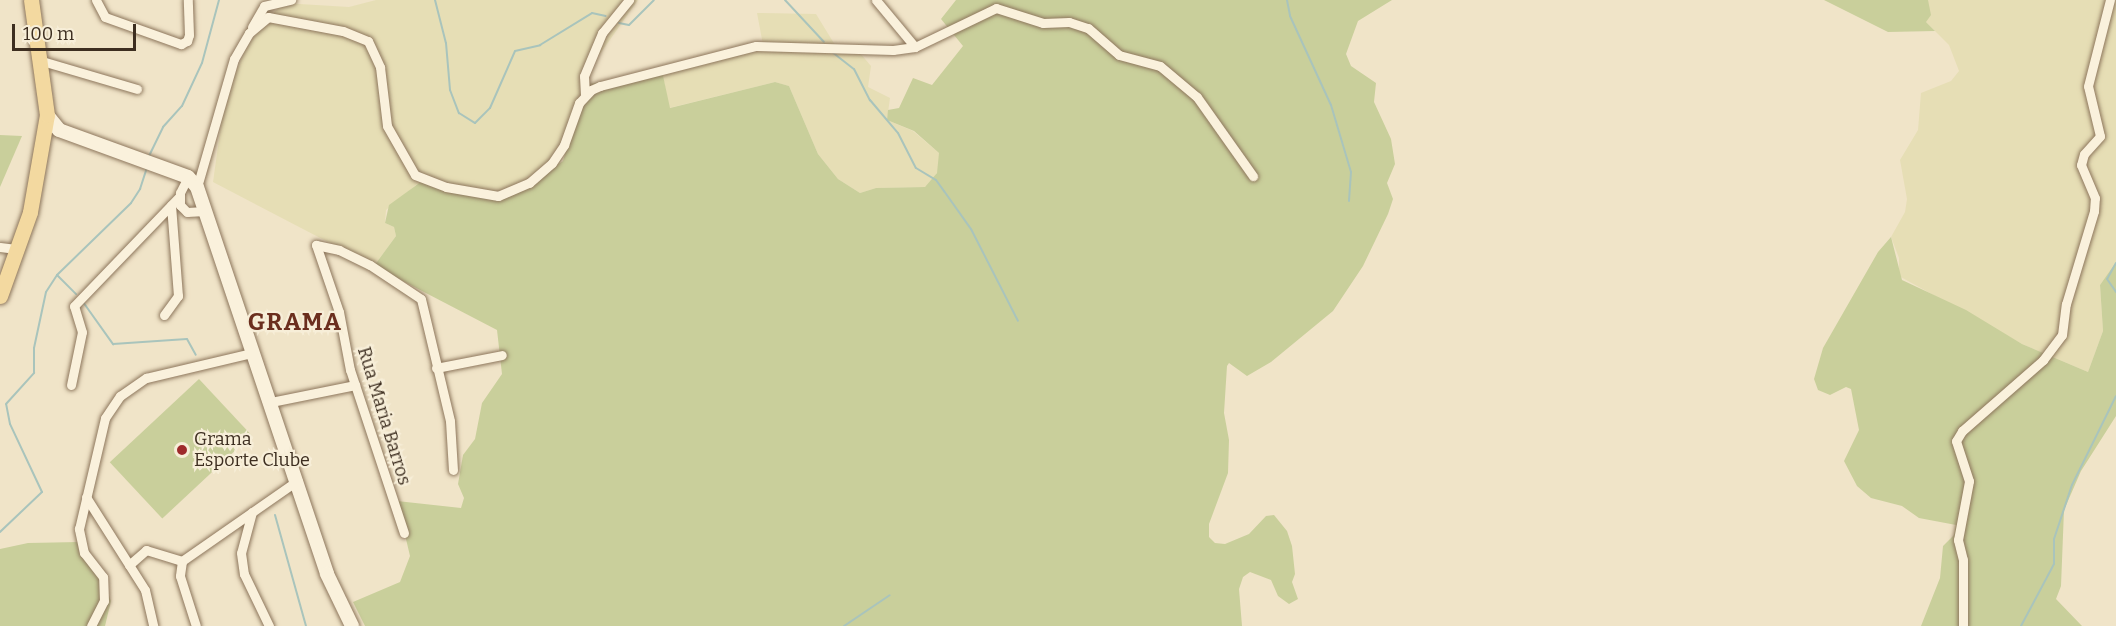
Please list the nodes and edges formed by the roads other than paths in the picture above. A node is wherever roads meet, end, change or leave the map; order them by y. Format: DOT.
graph roads {
  1 [pos="31,0"];
  2 [pos="96,0"];
  3 [pos="188,0"];
  4 [pos="291,0"];
  5 [pos="629,0"];
  6 [pos="876,0"];
  7 [pos="2110,0"];
  8 [pos="252,30"];
  9 [pos="915,47"];
  10 [pos="42,61"];
  11 [pos="137,89"];
  12 [pos="585,95"];
  13 [pos="47,115"];
  14 [pos="1253,176"];
  15 [pos="192,182"];
  16 [pos="179,197"];
  17 [pos="171,205"];
  18 [pos="206,211"];
  19 [pos="0,247"];
  20 [pos="16,249"];
  21 [pos="0,296"];
  22 [pos="164,315"];
  23 [pos="252,353"];
  24 [pos="502,355"];
  25 [pos="436,368"];
  26 [pos="71,385"];
  27 [pos="355,385"];
  28 [pos="271,402"];
  29 [pos="453,470"];
  30 [pos="298,480"];
  31 [pos="86,497"];
  32 [pos="252,512"];
  33 [pos="404,533"];
  34 [pos="182,561"];
  35 [pos="129,565"];
  36 [pos="91,626"];
  37 [pos="153,626"];
  38 [pos="196,626"];
  39 [pos="269,626"];
  40 [pos="352,626"];
  41 [pos="1963,626"];
  1 -- 10 [label="main road"];
  2 -- 3 [label="street"];
  4 -- 8 [label="street"];
  5 -- 12 [label="street"];
  6 -- 9 [label="street"];
  7 -- 41 [label="street"];
  8 -- 12 [label="street"];
  8 -- 15 [label="street"];
  9 -- 12 [label="street"];
  9 -- 14 [label="street"];
  10 -- 11 [label="street"];
  10 -- 13 [label="main road"];
  13 -- 15 [label="main road"];
  13 -- 20 [label="main road"];
  15 -- 16 [label="street"];
  15 -- 18 [label="main road"];
  16 -- 17 [label="street"];
  16 -- 18 [label="street"];
  17 -- 22 [label="street"];
  17 -- 26 [label="street"];
  18 -- 23 [label="main road"];
  19 -- 20 [label="street"];
  20 -- 21 [label="main road"];
  23 -- 28 [label="main road"];
  23 -- 31 [label="street"];
  24 -- 25 [label="street"];
  25 -- 27 [label="street, Rua Maria Barros"];
  25 -- 29 [label="street, Rua Maria Barros"];
  27 -- 28 [label="street"];
  27 -- 33 [label="street, Rua Maria Barros"];
  28 -- 30 [label="main road"];
  30 -- 32 [label="street"];
  30 -- 40 [label="main road"];
  31 -- 35 [label="street"];
  31 -- 36 [label="street"];
  32 -- 34 [label="street"];
  32 -- 39 [label="street"];
  34 -- 35 [label="street"];
  34 -- 38 [label="street"];
  35 -- 37 [label="street"];
}
